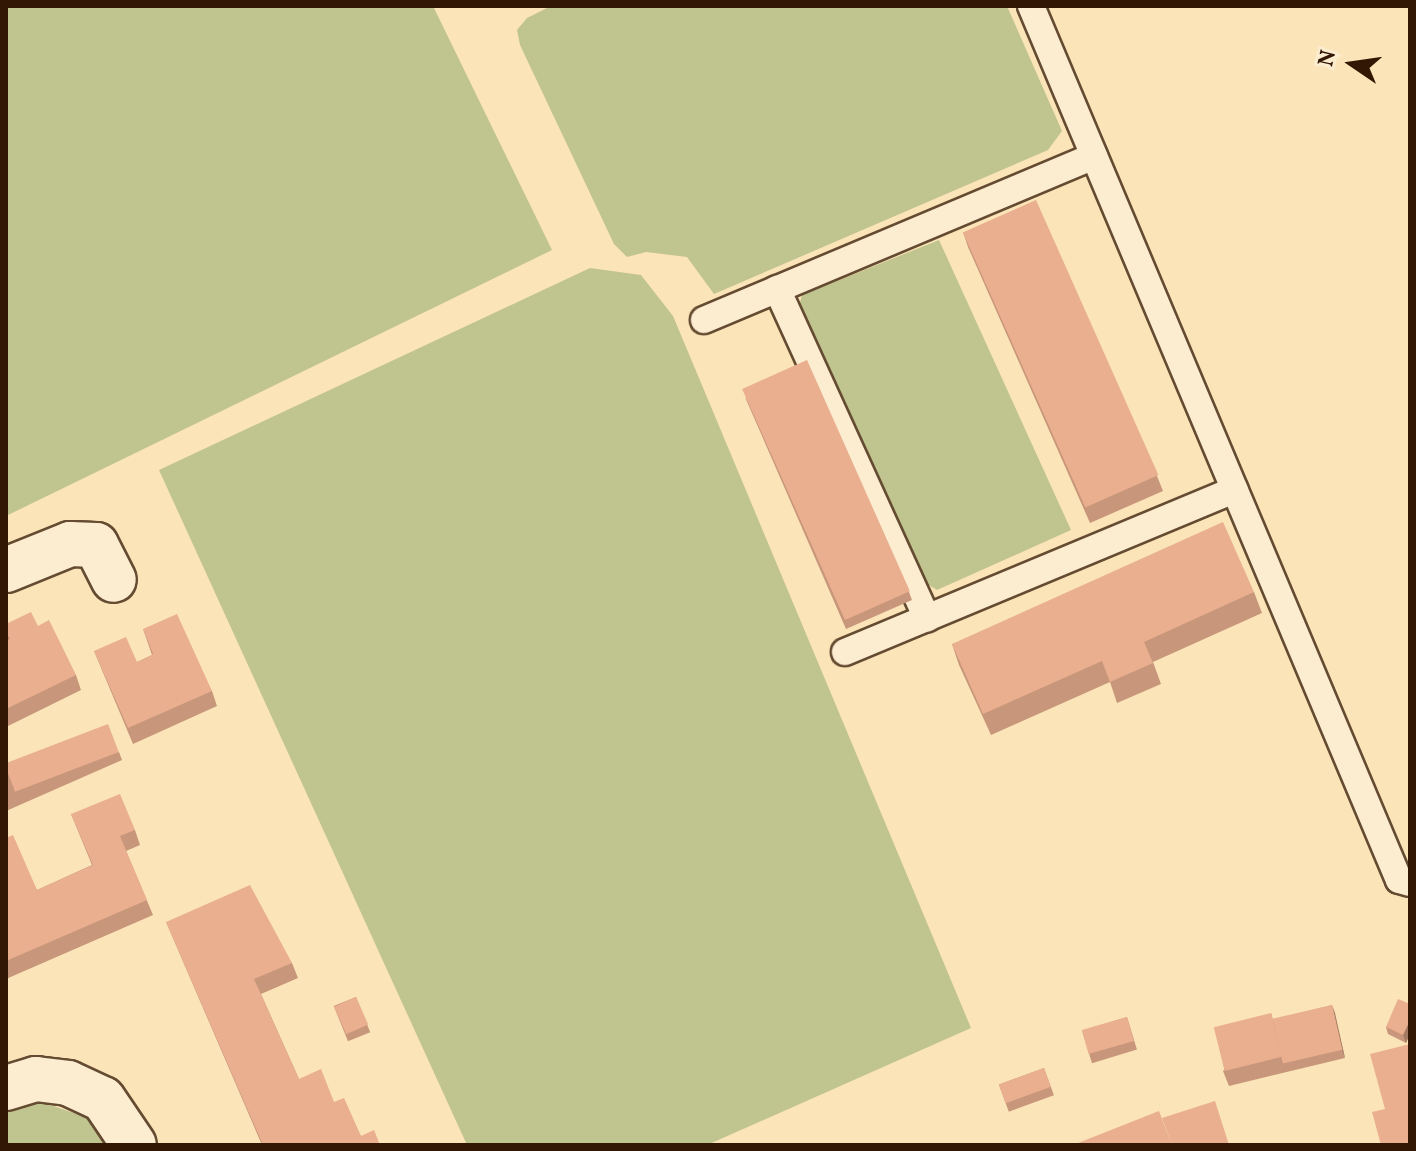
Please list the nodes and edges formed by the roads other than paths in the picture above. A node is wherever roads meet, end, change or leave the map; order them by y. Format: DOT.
graph roads {
  1 [pos="1031,6"];
  2 [pos="1094,156"];
  3 [pos="777,289"];
  4 [pos="704,320"];
  5 [pos="1235,490"];
  6 [pos="6,570"];
  7 [pos="114,580"];
  8 [pos="927,618"];
  9 [pos="845,652"];
  10 [pos="1410,883"];
  11 [pos="6,1088"];
  12 [pos="134,1145"];
  1 -- 2 [label="lane"];
  2 -- 3 [label="lane"];
  2 -- 5 [label="lane"];
  3 -- 4 [label="lane"];
  3 -- 8 [label="lane"];
  5 -- 8 [label="lane"];
  5 -- 10 [label="lane"];
  6 -- 7 [label="street"];
  8 -- 9 [label="lane"];
  11 -- 12 [label="street"];
}
